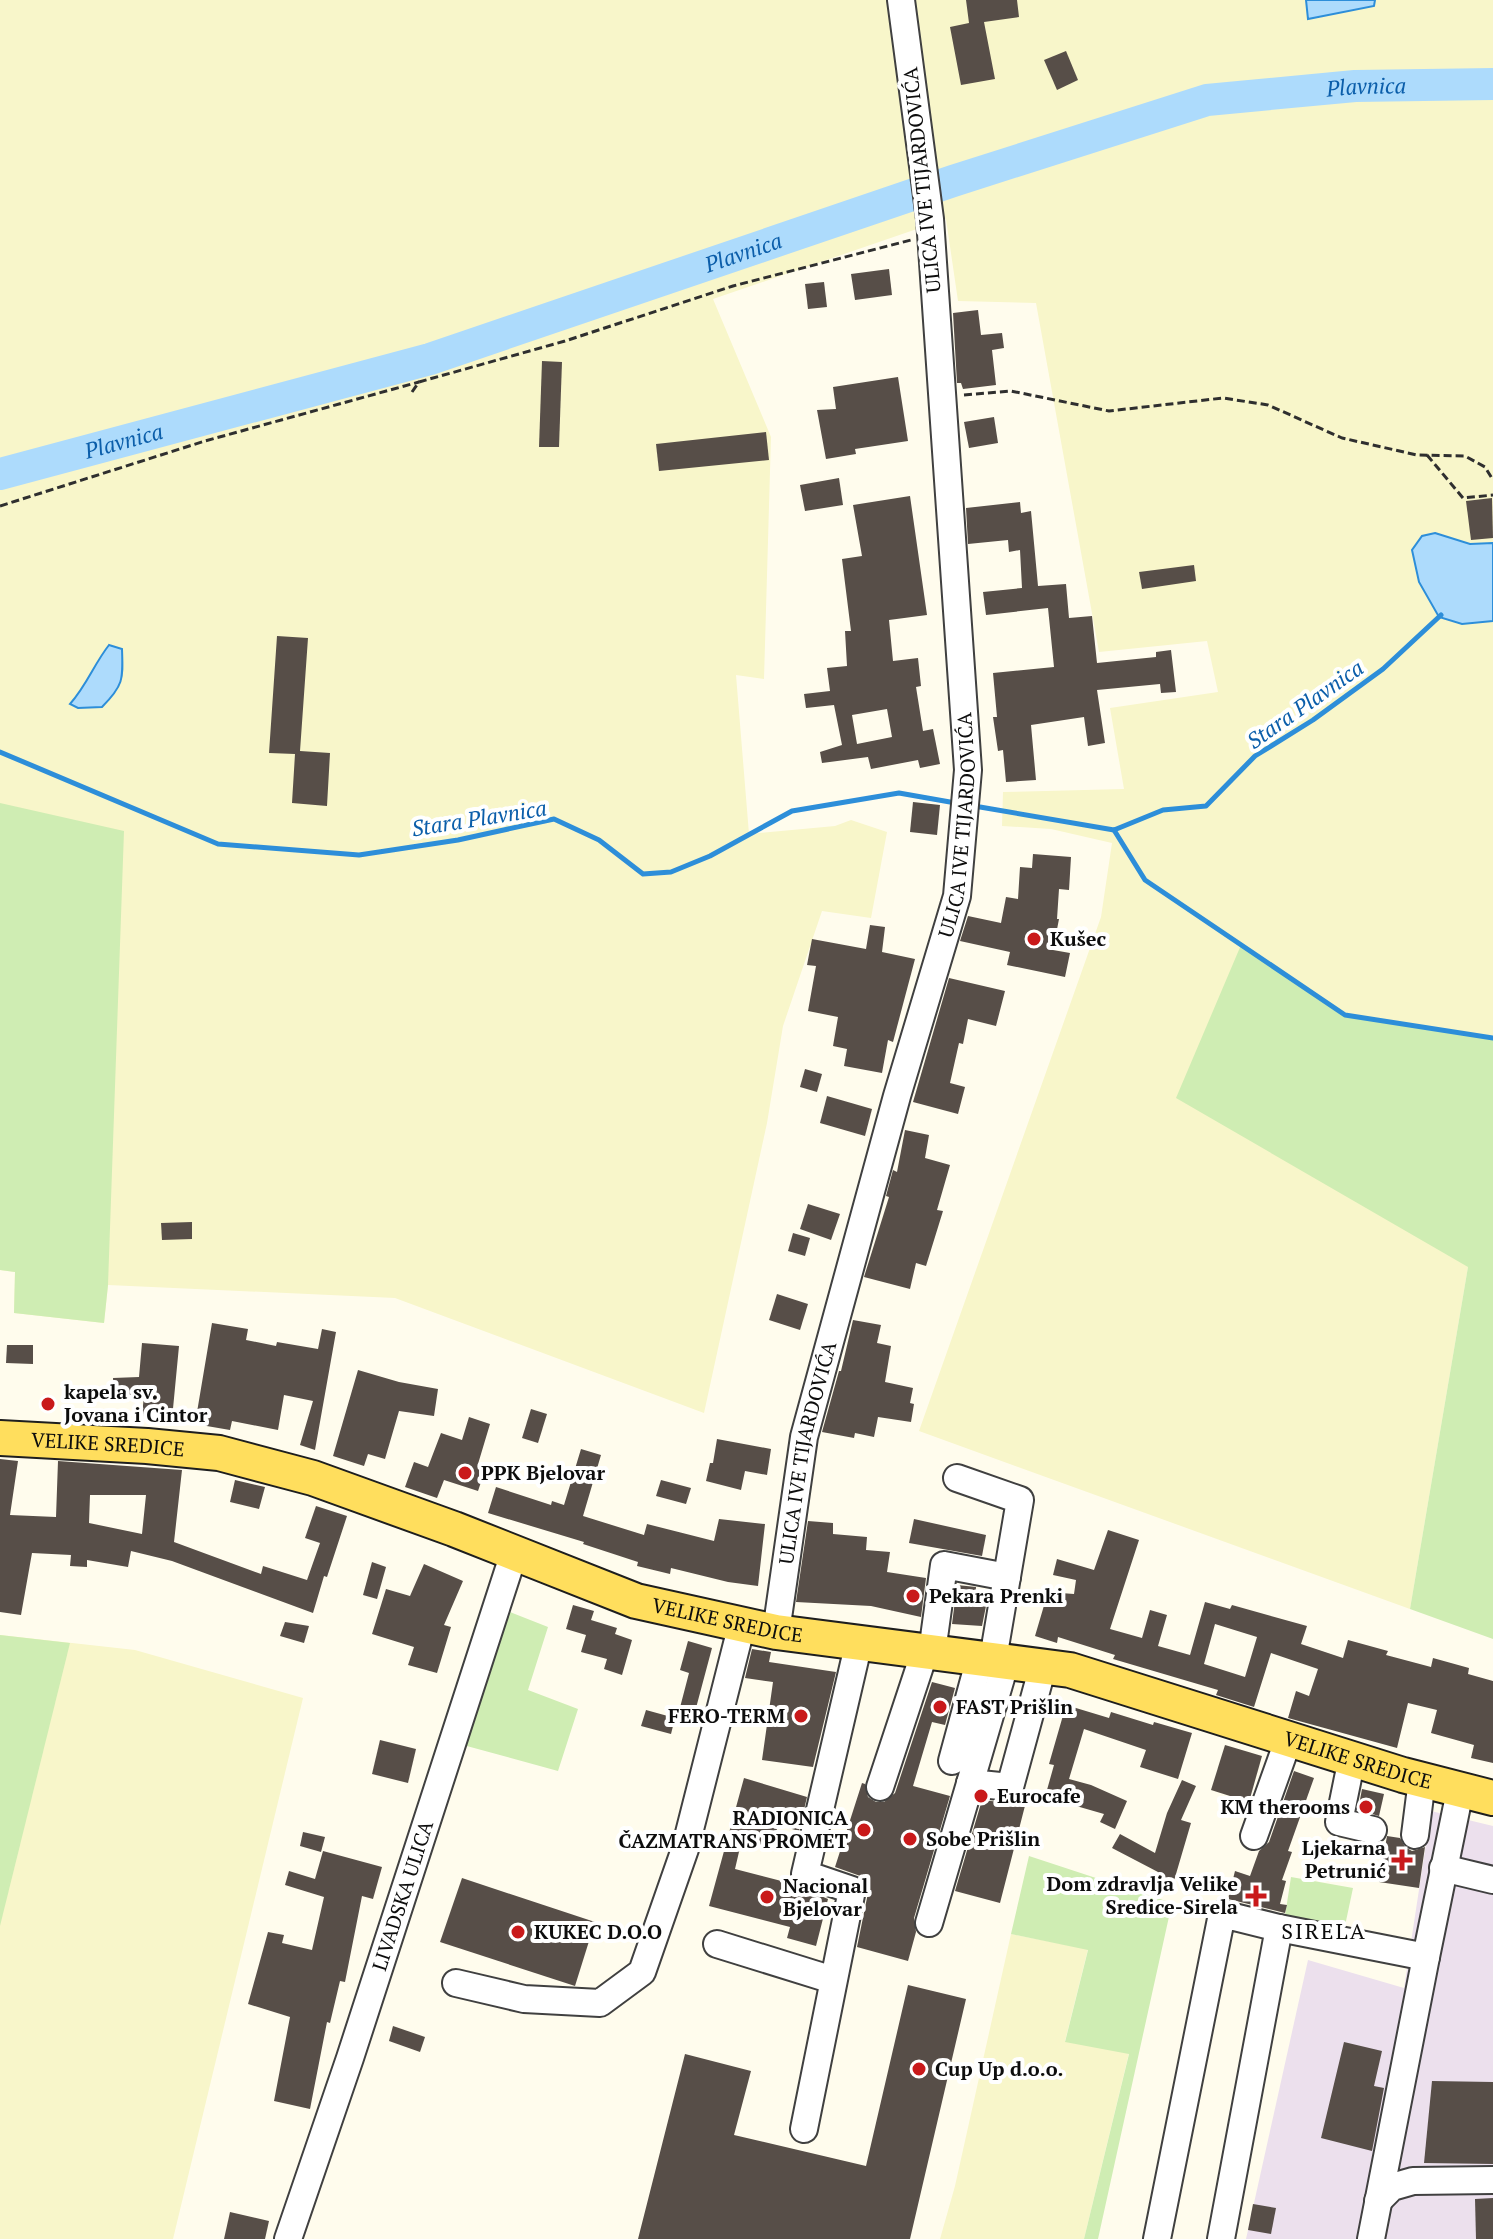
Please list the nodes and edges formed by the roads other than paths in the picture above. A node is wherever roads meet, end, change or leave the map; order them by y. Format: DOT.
graph roads {
  1 [pos="901,0"];
  2 [pos="0,1438"];
  3 [pos="957,1478"];
  4 [pos="514,1553"];
  5 [pos="1007,1577"];
  6 [pos="742,1624"];
  7 [pos="776,1632"];
  8 [pos="859,1642"];
  9 [pos="928,1651"];
  10 [pos="993,1659"];
  11 [pos="1043,1666"];
  12 [pos="1289,1738"];
  13 [pos="1352,1758"];
  14 [pos="952,1761"];
  15 [pos="1422,1780"];
  16 [pos="970,1783"];
  17 [pos="880,1787"];
  18 [pos="1477,1794"];
  19 [pos="1373,1830"];
  20 [pos="1415,1835"];
  21 [pos="1254,1836"];
  22 [pos="1443,1868"];
  23 [pos="1493,1880"];
  24 [pos="929,1923"];
  25 [pos="1279,1928"];
  26 [pos="717,1944"];
  27 [pos="1426,1957"];
  28 [pos="833,1980"];
  29 [pos="456,1983"];
  30 [pos="804,2129"];
  31 [pos="1493,2180"];
  32 [pos="1378,2201"];
  33 [pos="288,2239"];
  34 [pos="1157,2239"];
  35 [pos="1221,2239"];
  36 [pos="1371,2239"];
  1 -- 7 [label="street, ULICA IVE TIJARDOVIĆA"];
  2 -- 4 [label="main road, VELIKE SREDICE"];
  3 -- 5 [label="street"];
  4 -- 6 [label="main road, VELIKE SREDICE"];
  4 -- 33 [label="street, LIVADSKA ULICA"];
  5 -- 9 [label="street"];
  5 -- 10 [label="street"];
  6 -- 7 [label="main road, VELIKE SREDICE"];
  6 -- 29 [label="street"];
  7 -- 8 [label="main road, VELIKE SREDICE"];
  8 -- 9 [label="main road, VELIKE SREDICE"];
  8 -- 28 [label="street"];
  9 -- 10 [label="main road, VELIKE SREDICE"];
  9 -- 17 [label="street"];
  10 -- 11 [label="main road, VELIKE SREDICE"];
  10 -- 14 [label="street"];
  10 -- 16 [label="street"];
  11 -- 12 [label="main road, VELIKE SREDICE"];
  11 -- 16 [label="street"];
  12 -- 13 [label="main road, VELIKE SREDICE"];
  12 -- 21 [label="street"];
  13 -- 15 [label="main road, VELIKE SREDICE"];
  13 -- 19 [label="street"];
  15 -- 18 [label="main road, VELIKE SREDICE"];
  15 -- 20 [label="street"];
  16 -- 24 [label="street"];
  18 -- 22 [label="street, VELIKE SREDICE"];
  22 -- 23 [label="street"];
  22 -- 27 [label="street, VELIKE SREDICE"];
  25 -- 27 [label="street"];
  25 -- 34 [label="street"];
  25 -- 35 [label="street"];
  26 -- 28 [label="street"];
  27 -- 32 [label="street, VELIKE SREDICE"];
  28 -- 30 [label="street"];
  31 -- 32 [label="street"];
  32 -- 36 [label="street, VELIKE SREDICE"];
}
